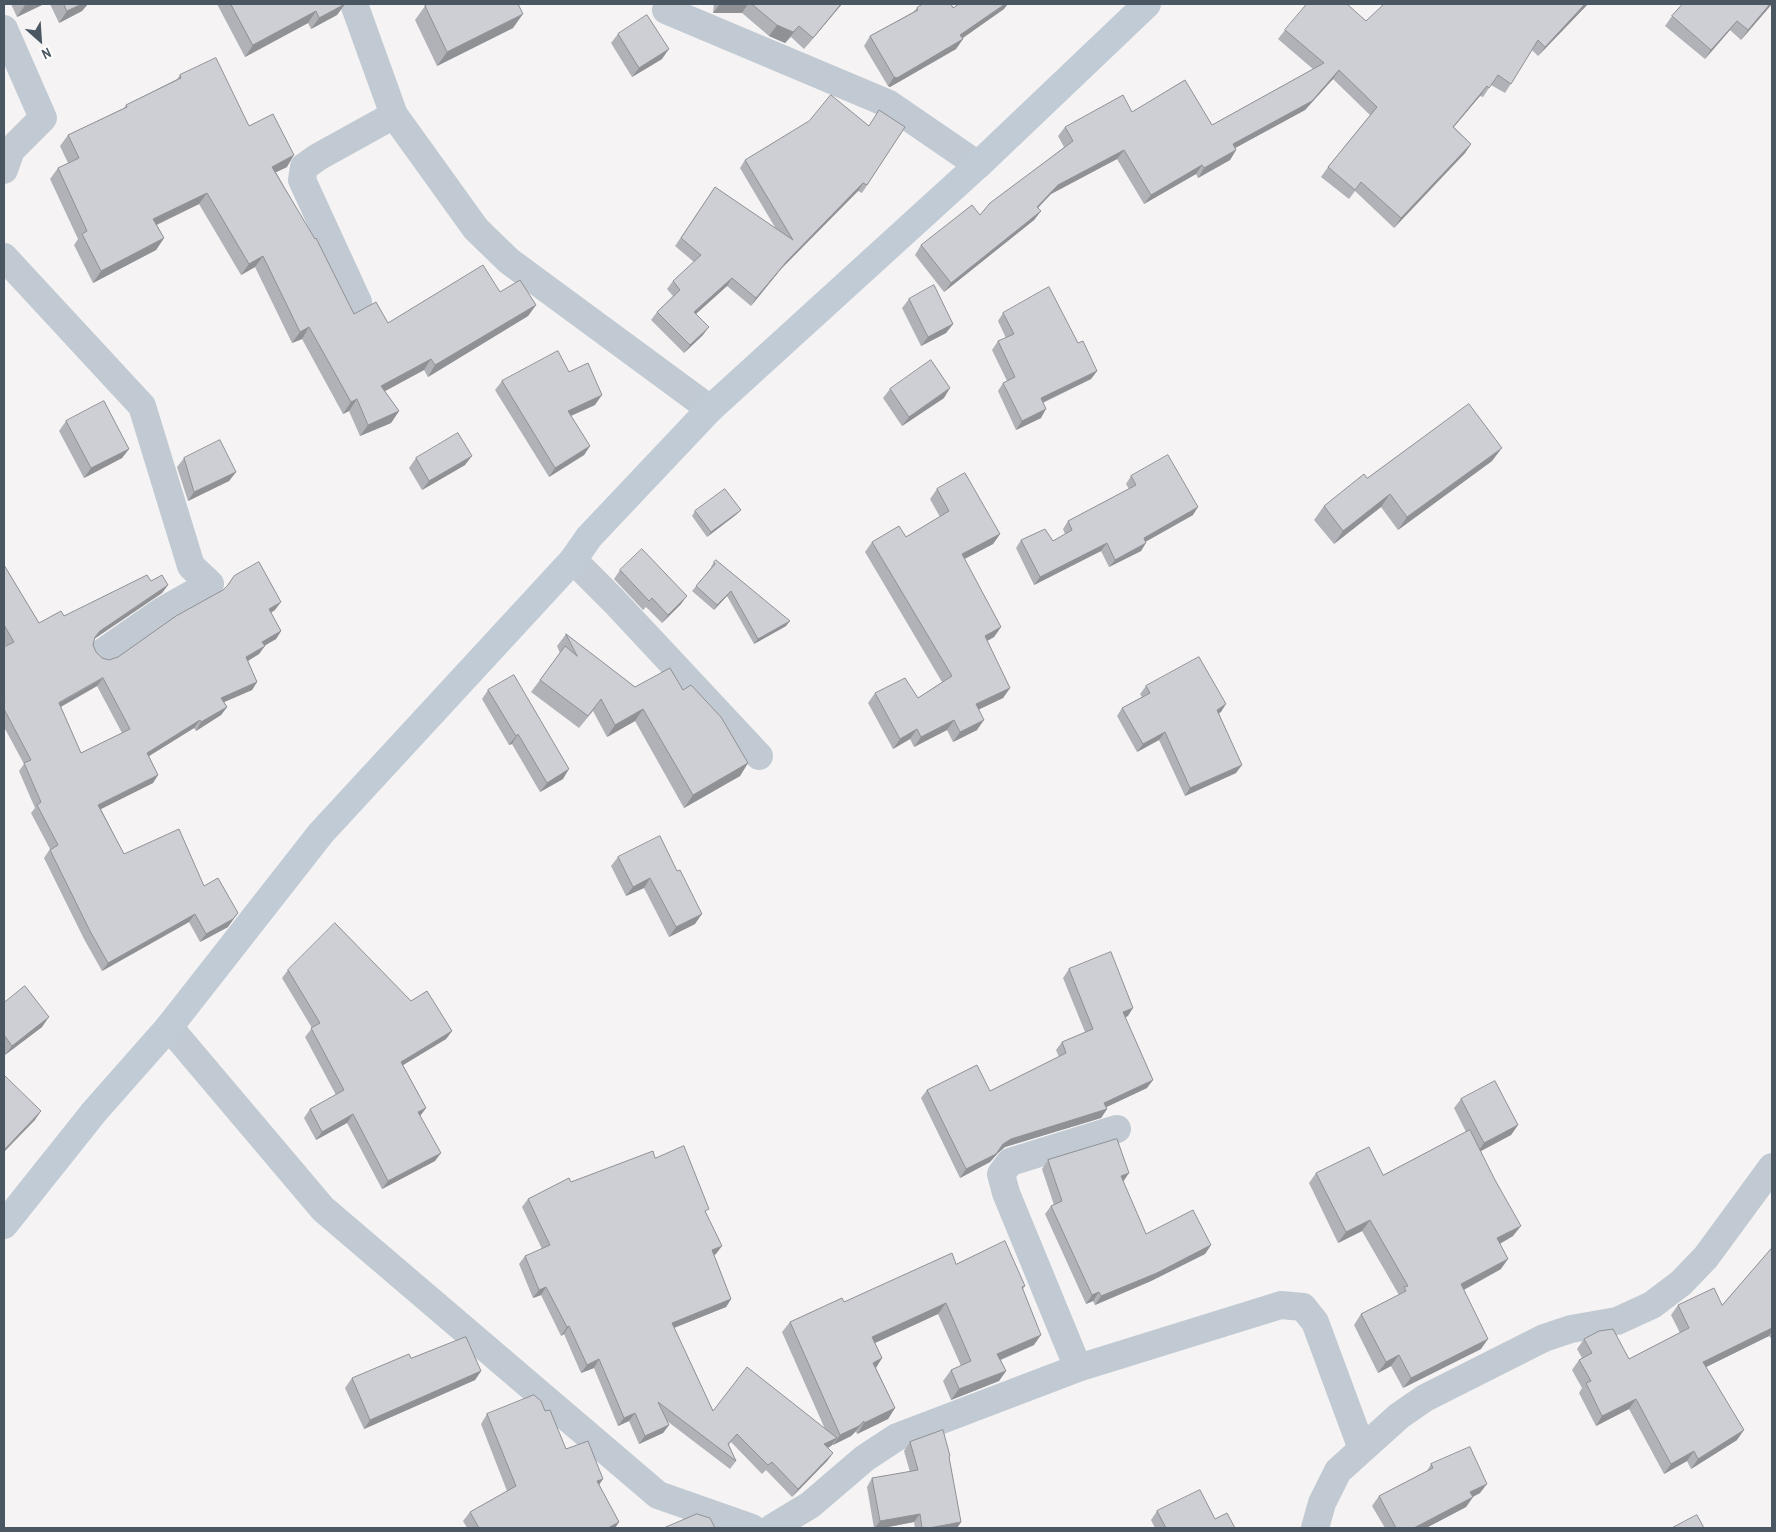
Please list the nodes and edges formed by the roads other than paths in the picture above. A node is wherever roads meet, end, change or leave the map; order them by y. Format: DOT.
graph roads {
  1 [pos="354,4"];
  2 [pos="1147,4"];
  3 [pos="666,10"];
  4 [pos="4,29"];
  5 [pos="394,115"];
  6 [pos="978,165"];
  7 [pos="4,170"];
  8 [pos="4,256"];
  9 [pos="358,302"];
  10 [pos="710,409"];
  11 [pos="573,560"];
  12 [pos="103,652"];
  13 [pos="759,756"];
  14 [pos="169,1027"];
  15 [pos="1116,1129"];
  16 [pos="1772,1167"];
  17 [pos="4,1225"];
  18 [pos="1078,1368"];
  19 [pos="1362,1449"];
  20 [pos="752,1528"];
  21 [pos="772,1528"];
  22 [pos="1315,1528"];
  1 -- 5 [label="street"];
  2 -- 6 [label="street"];
  3 -- 6 [label="street"];
  4 -- 7 [label="street"];
  5 -- 9 [label="street"];
  5 -- 10 [label="street"];
  6 -- 10 [label="street"];
  8 -- 12 [label="street"];
  10 -- 11 [label="street"];
  11 -- 13 [label="street"];
  11 -- 14 [label="street"];
  14 -- 17 [label="street"];
  14 -- 20 [label="street"];
  15 -- 18 [label="street"];
  16 -- 19 [label="street"];
  18 -- 19 [label="street"];
  18 -- 21 [label="street"];
  19 -- 22 [label="street"];
}
